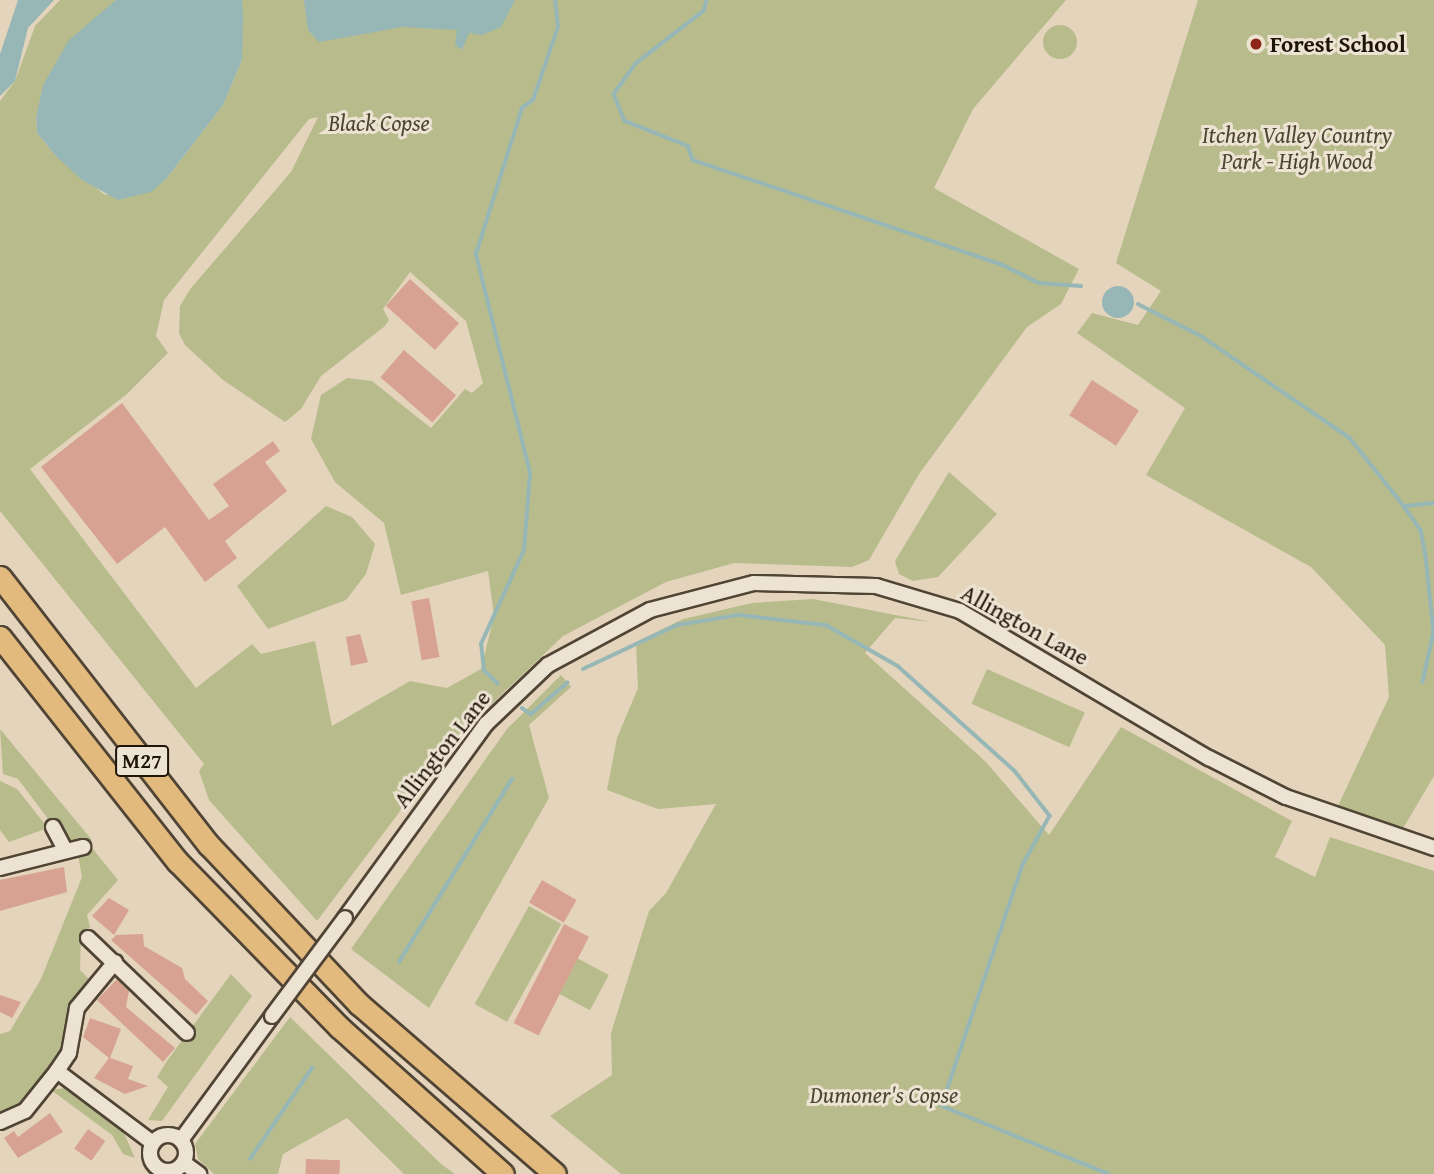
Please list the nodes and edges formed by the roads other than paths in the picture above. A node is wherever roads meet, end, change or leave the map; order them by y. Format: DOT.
graph roads {
  1 [pos="0,577"];
  2 [pos="0,637"];
  3 [pos="53,828"];
  4 [pos="83,847"];
  5 [pos="1434,849"];
  6 [pos="66,851"];
  7 [pos="0,868"];
  8 [pos="89,938"];
  9 [pos="114,961"];
  10 [pos="187,1033"];
  11 [pos="57,1072"];
  12 [pos="0,1122"];
  13 [pos="181,1140"];
  14 [pos="153,1143"];
  15 [pos="184,1163"];
  16 [pos="155,1171"];
  17 [pos="199,1174"];
  18 [pos="503,1174"];
  19 [pos="555,1174"];
  1 -- 19 [label="highway, M27"];
  2 -- 18 [label="highway, M27"];
  3 -- 6 [label="street"];
  4 -- 6 [label="street"];
  5 -- 13 [label="street, Allington Lane, bridge"];
  6 -- 7 [label="street"];
  8 -- 9 [label="street"];
  9 -- 10 [label="street"];
  9 -- 11 [label="street"];
  11 -- 12 [label="street"];
  11 -- 14 [label="street"];
  13 -- 14 [label="street"];
  13 -- 15 [label="street"];
  14 -- 16 [label="street"];
  15 -- 16 [label="street"];
  15 -- 17 [label="street"];
}
